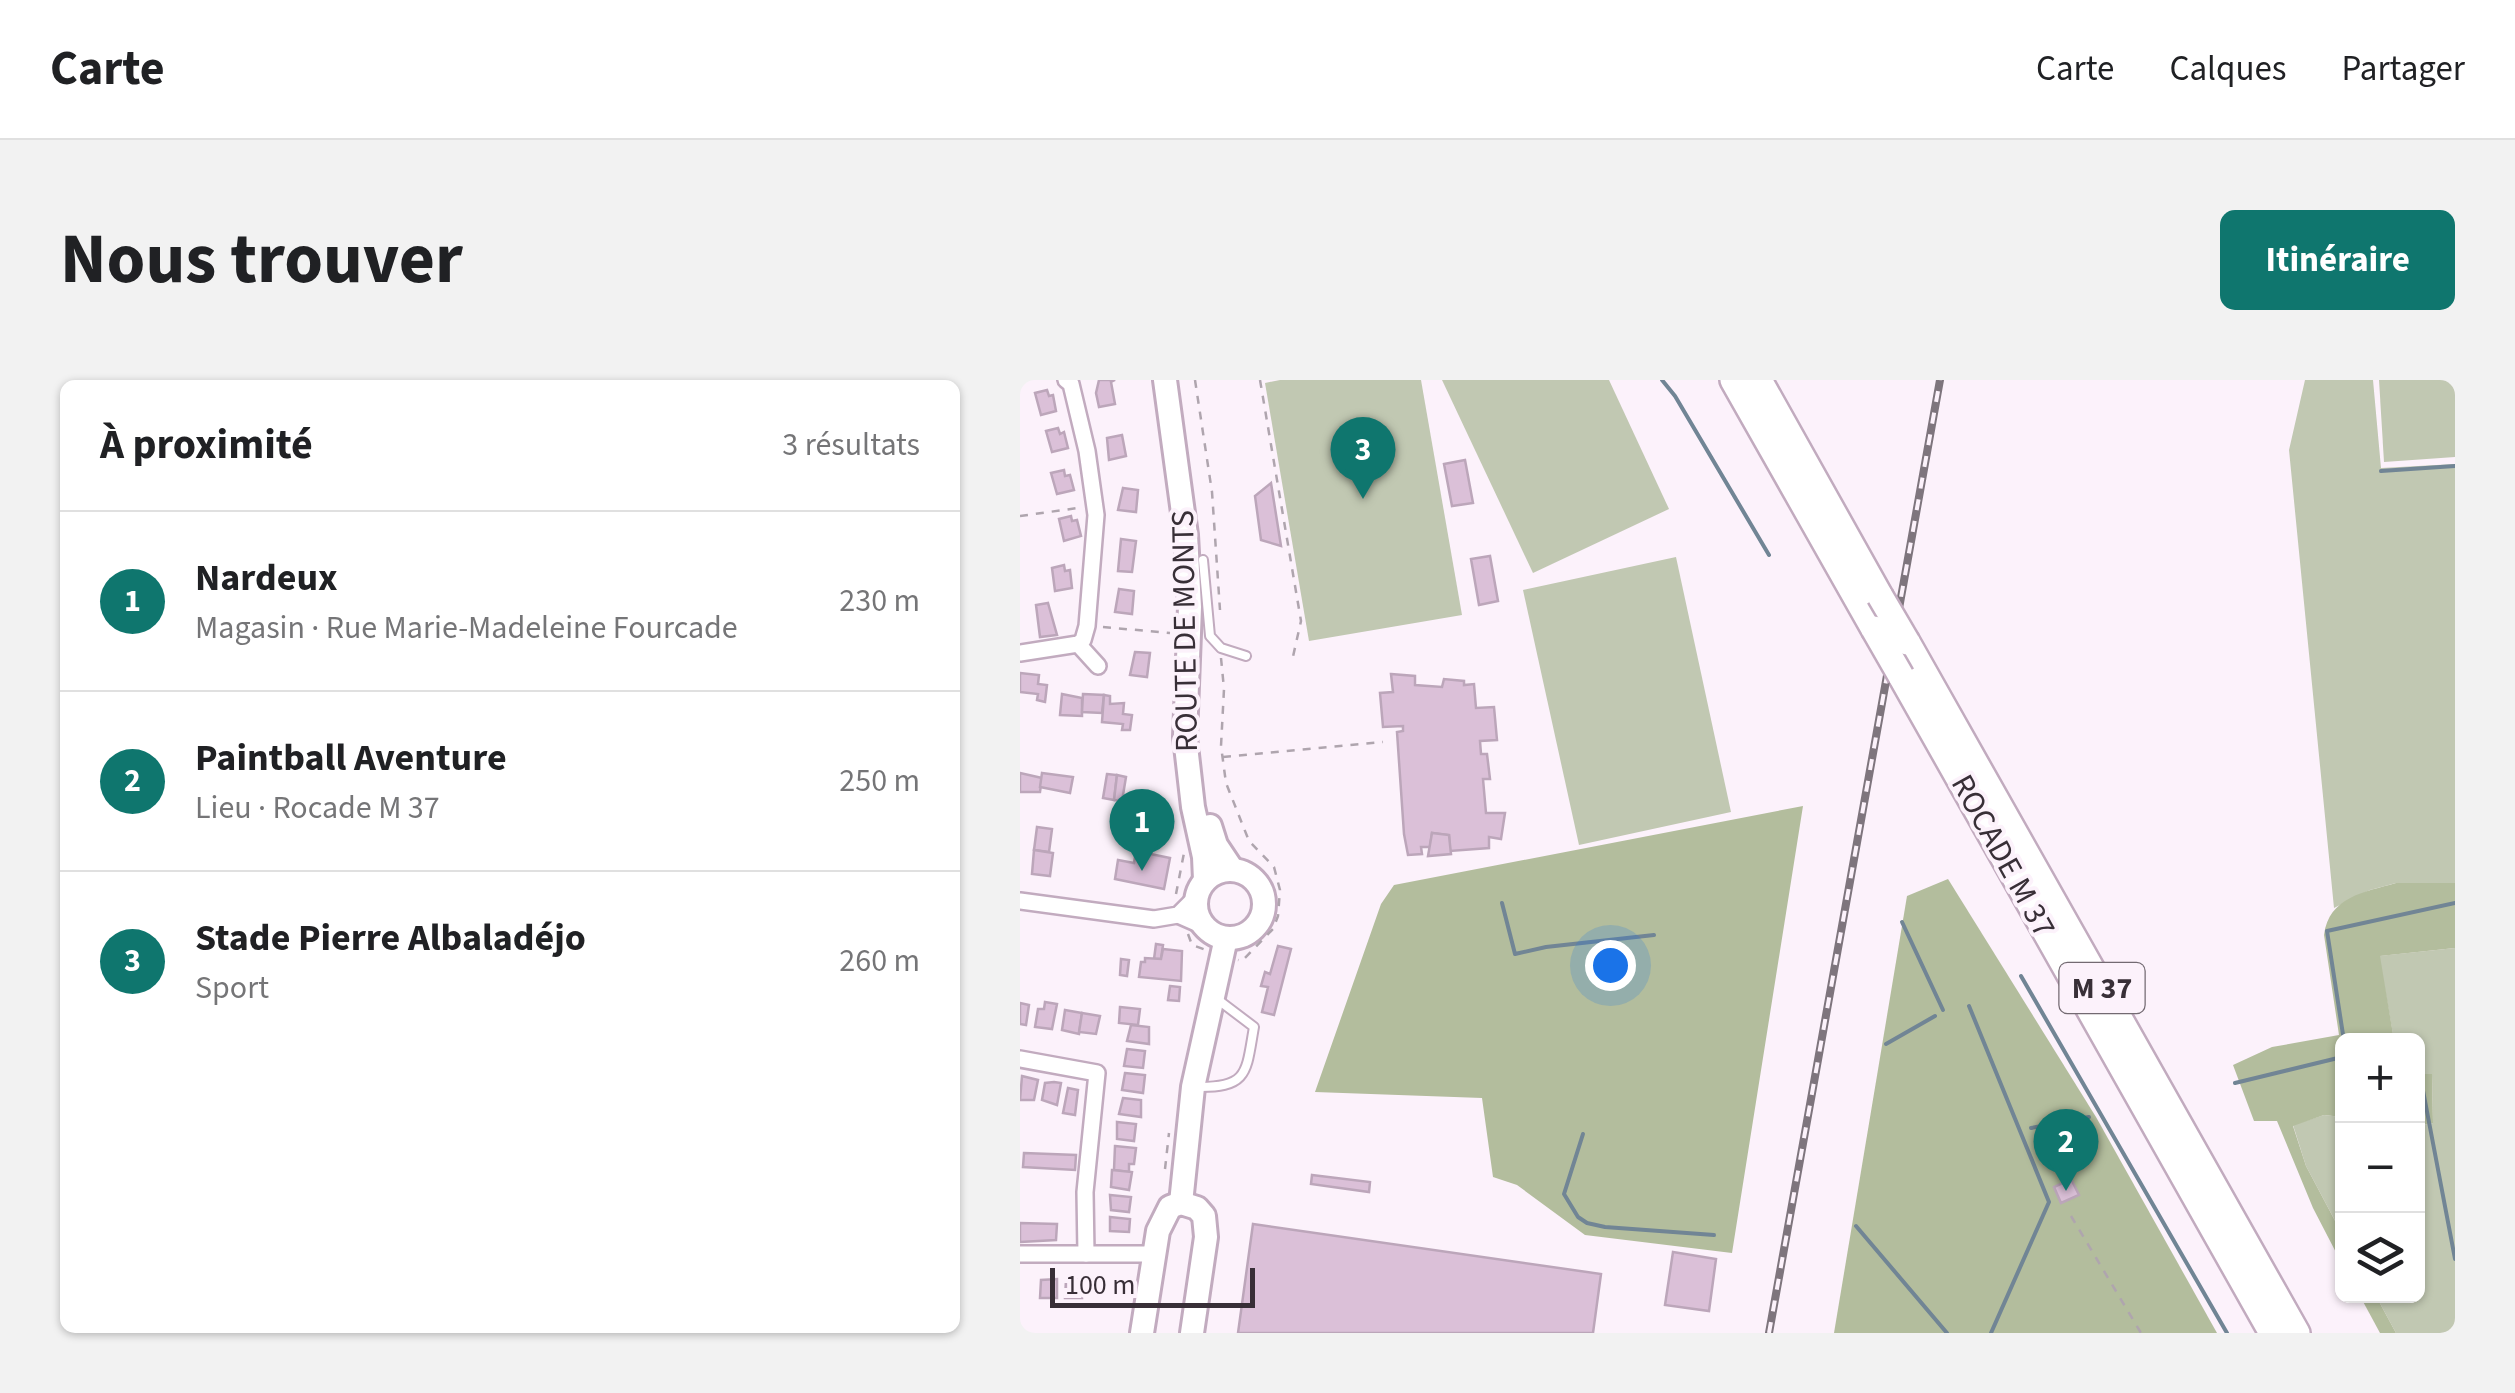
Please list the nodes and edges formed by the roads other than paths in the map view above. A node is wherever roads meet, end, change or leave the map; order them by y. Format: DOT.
graph roads {
  1 [pos="1066,380"];
  2 [pos="1165,380"];
  3 [pos="1181,380"];
  4 [pos="1724,380"];
  5 [pos="1733,380"];
  6 [pos="1759,381"];
  7 [pos="1760,426"];
  8 [pos="1203,560"];
  9 [pos="1078,644"];
  10 [pos="1020,653"];
  11 [pos="1246,656"];
  12 [pos="1098,666"];
  13 [pos="1232,870"];
  14 [pos="1200,889"];
  15 [pos="1020,901"];
  16 [pos="1178,915"];
  17 [pos="1203,926"];
  18 [pos="1226,938"];
  19 [pos="1211,995"];
  20 [pos="1020,1058"];
  21 [pos="1193,1087"];
  22 [pos="1181,1202"];
  23 [pos="1020,1254"];
  24 [pos="1086,1254"];
  25 [pos="1155,1254"];
  26 [pos="1142,1333"];
  27 [pos="1192,1333"];
  28 [pos="2272,1333"];
  29 [pos="2297,1333"];
  1 -- 9 [label="street"];
  2 -- 14 [label="main road, ROUTE DE MONTS"];
  3 -- 8 [label="main road, ROUTE DE MONTS"];
  4 -- 7 [label="highway"];
  5 -- 7 [label="highway, ROCADE M 37 / M 37"];
  6 -- 29 [label="highway, ROCADE M 37 / M 37, bridge"];
  7 -- 28 [label="highway, ROCADE M 37 / M 37, bridge"];
  8 -- 11 [label="lane"];
  8 -- 13 [label="main road, ROUTE DE MONTS"];
  9 -- 10 [label="street"];
  9 -- 12 [label="street"];
  13 -- 14 [label="main road"];
  13 -- 18 [label="main road"];
  14 -- 16 [label="street"];
  14 -- 17 [label="main road"];
  15 -- 16 [label="street"];
  16 -- 17 [label="street"];
  17 -- 18 [label="main road"];
  18 -- 19 [label="main road"];
  19 -- 21 [label="main road"];
  19 -- 21 [label="lane"];
  20 -- 24 [label="street"];
  21 -- 22 [label="main road"];
  22 -- 25 [label="main road"];
  22 -- 27 [label="main road"];
  23 -- 24 [label="street"];
  24 -- 25 [label="street"];
  25 -- 26 [label="main road"];
}
